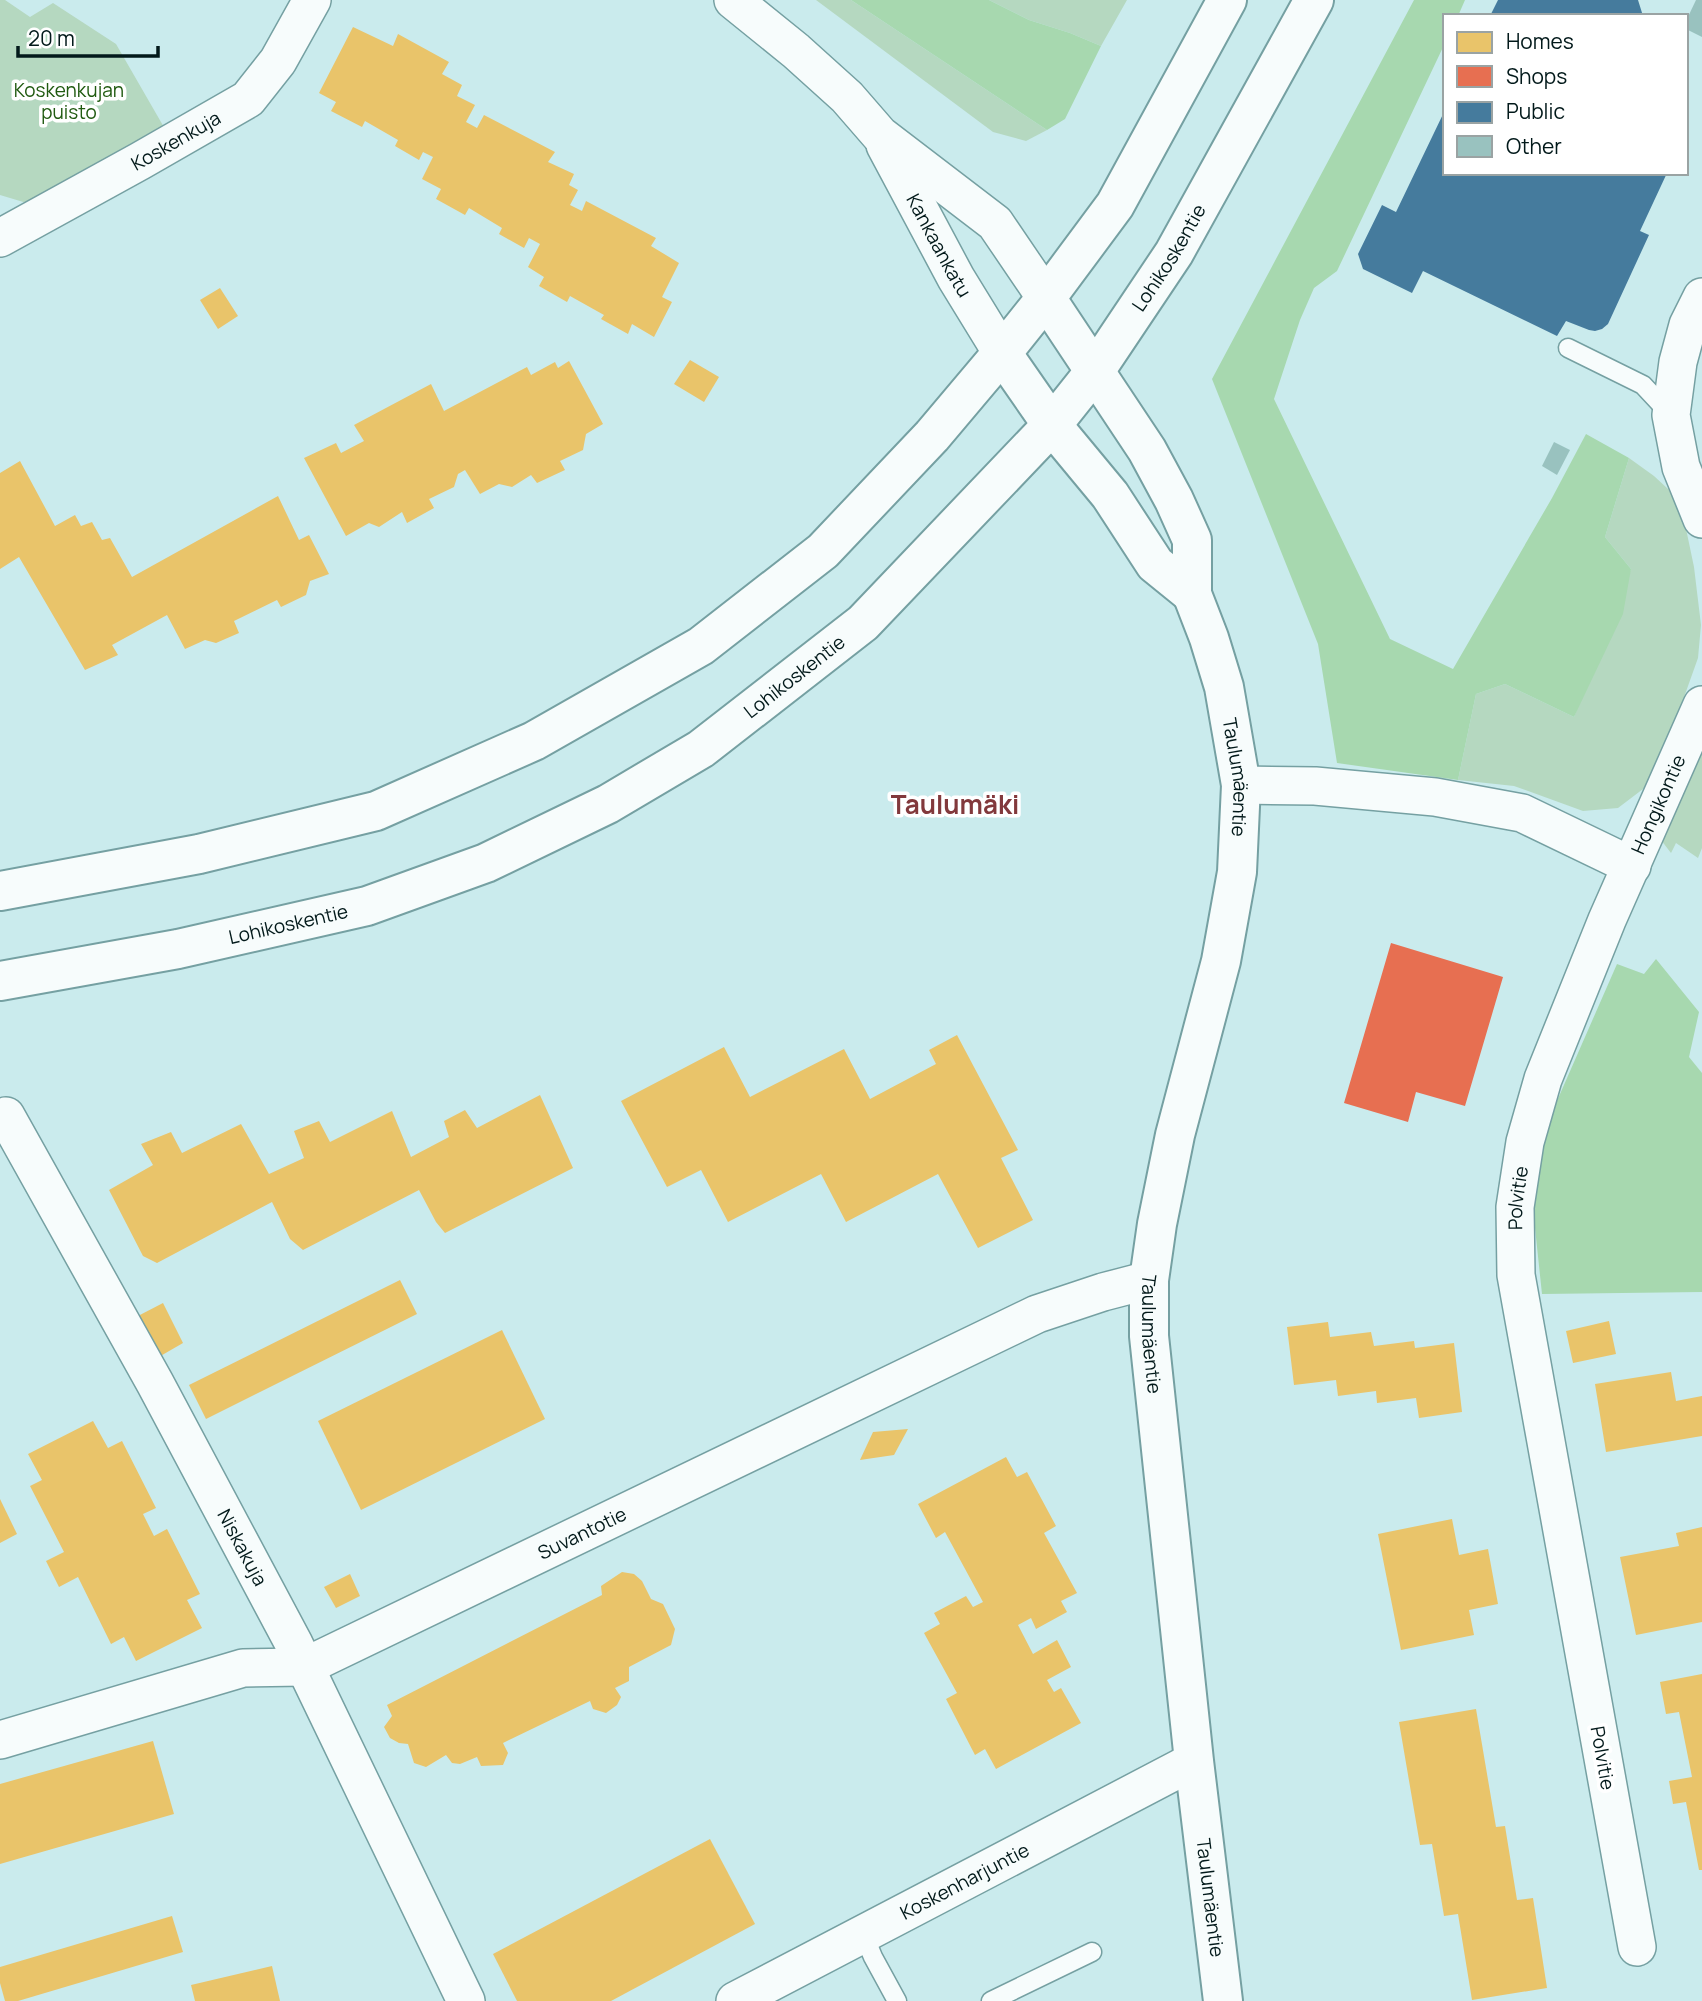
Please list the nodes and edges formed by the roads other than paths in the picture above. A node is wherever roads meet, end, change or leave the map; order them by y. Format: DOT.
graph roads {
  1 [pos="312,0"];
  2 [pos="733,0"];
  3 [pos="1227,0"];
  4 [pos="1314,0"];
  5 [pos="880,135"];
  6 [pos="0,238"];
  7 [pos="1702,297"];
  8 [pos="1046,298"];
  9 [pos="1568,348"];
  10 [pos="1002,353"];
  11 [pos="1096,371"];
  12 [pos="1671,415"];
  13 [pos="1052,425"];
  14 [pos="1702,519"];
  15 [pos="1192,594"];
  16 [pos="1702,705"];
  17 [pos="1241,785"];
  18 [pos="1632,866"];
  19 [pos="0,891"];
  20 [pos="0,981"];
  21 [pos="3,1110"];
  22 [pos="1149,1280"];
  23 [pos="304,1667"];
  24 [pos="0,1740"];
  25 [pos="1194,1761"];
  26 [pos="863,1933"];
  27 [pos="1637,1947"];
  28 [pos="1092,1952"];
  29 [pos="466,2001"];
  30 [pos="735,2001"];
  31 [pos="897,2001"];
  32 [pos="991,2001"];
  33 [pos="1223,2001"];
  1 -- 6 [label="street, Koskenkuja"];
  2 -- 5 [label="street, Kankaankatu"];
  3 -- 8 [label="main road"];
  4 -- 11 [label="main road, Lohikoskentie"];
  5 -- 8 [label="street, Kankaankatu"];
  5 -- 10 [label="street, Kankaankatu"];
  7 -- 12 [label="street"];
  8 -- 10 [label="main road"];
  8 -- 11 [label="main road, Taulumäentie"];
  9 -- 12 [label="lane"];
  10 -- 13 [label="main road, Taulumäentie"];
  10 -- 19 [label="main road"];
  11 -- 13 [label="main road, Lohikoskentie"];
  11 -- 15 [label="main road, Taulumäentie"];
  12 -- 14 [label="street"];
  13 -- 15 [label="main road, Taulumäentie"];
  13 -- 20 [label="main road, Lohikoskentie"];
  15 -- 17 [label="main road, Taulumäentie"];
  16 -- 18 [label="street, Hongikontie"];
  17 -- 18 [label="street"];
  17 -- 22 [label="main road, Taulumäentie"];
  18 -- 27 [label="street, Polvitie"];
  21 -- 23 [label="street, Niskakuja"];
  22 -- 23 [label="street, Suvantotie"];
  22 -- 25 [label="main road, Taulumäentie"];
  23 -- 24 [label="street, Suvantotie"];
  23 -- 29 [label="street, Niskakuja"];
  25 -- 26 [label="street, Koskenharjuntie"];
  25 -- 33 [label="main road, Taulumäentie"];
  26 -- 30 [label="street, Koskenharjuntie"];
  26 -- 31 [label="lane"];
  28 -- 32 [label="lane"];
}
